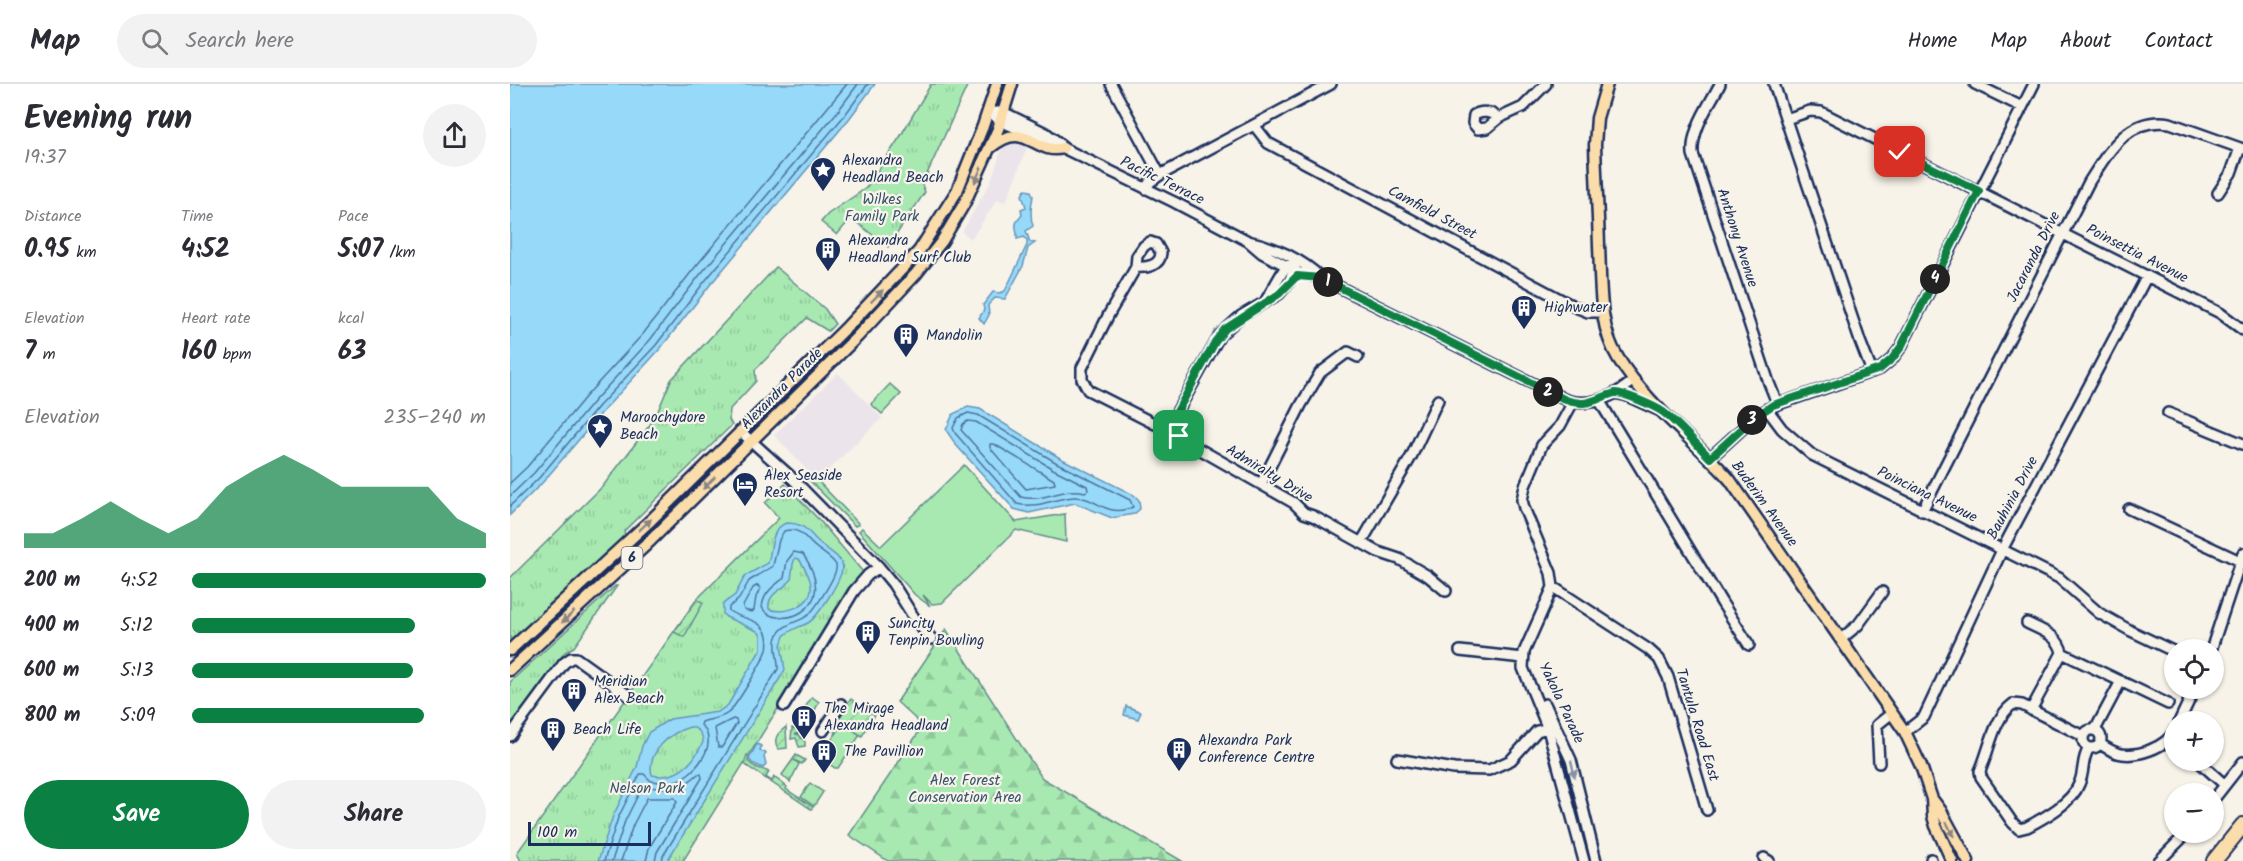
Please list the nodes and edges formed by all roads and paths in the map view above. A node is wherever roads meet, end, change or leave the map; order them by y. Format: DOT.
graph roads {
  1 [pos="997,84"];
  2 [pos="1012,84"];
  3 [pos="1111,84"];
  4 [pos="1307,84"];
  5 [pos="1332,84"];
  6 [pos="1546,84"];
  7 [pos="1720,84"];
  8 [pos="1774,84"];
  9 [pos="1975,84"];
  10 [pos="2034,84"];
  11 [pos="1603,86"];
  12 [pos="1313,94"];
  13 [pos="2022,107"];
  14 [pos="989,111"];
  15 [pos="1002,116"];
  16 [pos="1499,118"];
  17 [pos="1786,119"];
  18 [pos="1254,125"];
  19 [pos="990,148"];
  20 [pos="1063,148"];
  21 [pos="2242,148"];
  22 [pos="1160,175"];
  23 [pos="1146,189"];
  24 [pos="1979,191"];
  25 [pos="2218,193"];
  26 [pos="2063,233"];
  27 [pos="1248,241"];
  28 [pos="1270,257"];
  29 [pos="1292,265"];
  30 [pos="1136,267"];
  31 [pos="1308,276"];
  32 [pos="2147,276"];
  33 [pos="1321,278"];
  34 [pos="1289,282"];
  35 [pos="1275,283"];
  36 [pos="1265,302"];
  37 [pos="1603,312"];
  38 [pos="2243,330"];
  39 [pos="1358,357"];
  40 [pos="1872,372"];
  41 [pos="1634,380"];
  42 [pos="1617,393"];
  43 [pos="1438,400"];
  44 [pos="1599,400"];
  45 [pos="1573,402"];
  46 [pos="1778,403"];
  47 [pos="1767,409"];
  48 [pos="1662,411"];
  49 [pos="2168,413"];
  50 [pos="1172,421"];
  51 [pos="740,431"];
  52 [pos="751,441"];
  53 [pos="2243,444"];
  54 [pos="1710,458"];
  55 [pos="1261,484"];
  56 [pos="2129,509"];
  57 [pos="1922,511"];
  58 [pos="1361,543"];
  59 [pos="2003,549"];
  60 [pos="2242,557"];
  61 [pos="879,567"];
  62 [pos="1553,587"];
  63 [pos="1446,591"];
  64 [pos="1882,592"];
  65 [pos="2026,623"];
  66 [pos="932,639"];
  67 [pos="1841,639"];
  68 [pos="2215,639"];
  69 [pos="1749,645"];
  70 [pos="2164,647"];
  71 [pos="510,650"];
  72 [pos="1460,651"];
  73 [pos="2062,653"];
  74 [pos="1523,658"];
  75 [pos="510,670"];
  76 [pos="2121,681"];
  77 [pos="629,696"];
  78 [pos="841,704"];
  79 [pos="2168,704"];
  80 [pos="784,706"];
  81 [pos="2031,710"];
  82 [pos="1892,713"];
  83 [pos="1551,728"];
  84 [pos="2095,730"];
  85 [pos="823,731"];
  86 [pos="1905,732"];
  87 [pos="510,736"];
  88 [pos="2083,736"];
  89 [pos="2164,742"];
  90 [pos="2100,744"];
  91 [pos="2089,748"];
  92 [pos="1397,759"];
  93 [pos="2243,762"];
  94 [pos="1879,763"];
  95 [pos="2209,771"];
  96 [pos="2225,785"];
  97 [pos="1932,799"];
  98 [pos="1707,810"];
  99 [pos="2243,825"];
  100 [pos="2177,843"];
  101 [pos="1584,861"];
  102 [pos="1596,861"];
  103 [pos="1952,861"];
  104 [pos="1968,861"];
  105 [pos="2159,861"];
  106 [pos="2214,861"];
  1 -- 14 [label="main road, Alexandra Parade / 6"];
  2 -- 15 [label="main road, Alexandra Parade / 6"];
  3 -- 22 [label="street"];
  4 -- 12 [label="street"];
  5 -- 12 [label="street"];
  6 -- 16 [label="street"];
  7 -- 46 [label="street, Anthony Avenue"];
  8 -- 17 [label="street"];
  9 -- 13 [label="street"];
  10 -- 13 [label="street"];
  11 -- 37 [label="main road, Buderim Avenue"];
  12 -- 18 [label="street"];
  13 -- 24 [label="street"];
  14 -- 15 [label="street, Pacific Terrace"];
  51 -- 14 [label="main road, Alexandra Parade / 6, one-way"];
  15 -- 19 [label="main road, Alexandra Parade / 6"];
  15 -- 20 [label="street, Pacific Terrace"];
  17 -- 24 [label="street, Poinsettia Avenue"];
  17 -- 40 [label="street"];
  18 -- 22 [label="street"];
  18 -- 37 [label="street, Camfield Street"];
  19 -- 20 [label="main road"];
  19 -- 52 [label="main road, Alexandra Parade / 6, one-way"];
  20 -- 23 [label="street, Pacific Terrace"];
  21 -- 25 [label="street"];
  21 -- 26 [label="street, Jacaranda Drive"];
  22 -- 23 [label="street"];
  23 -- 27 [label="street, Pacific Terrace"];
  24 -- 26 [label="street, Poinsettia Avenue"];
  24 -- 40 [label="street"];
  26 -- 32 [label="street, Poinsettia Avenue"];
  26 -- 57 [label="street, Jacaranda Drive"];
  27 -- 28 [label="street, Pacific Terrace"];
  27 -- 29 [label="street, Pacific Terrace"];
  28 -- 29 [label="street, Pacific Terrace"];
  28 -- 35 [label="street"];
  29 -- 31 [label="street, Pacific Terrace"];
  29 -- 33 [label="street, Pacific Terrace"];
  29 -- 34 [label="street"];
  29 -- 35 [label="street"];
  30 -- 50 [label="street"];
  31 -- 33 [label="street, Pacific Terrace"];
  31 -- 34 [label="street"];
  32 -- 38 [label="street, Poinsettia Avenue"];
  32 -- 59 [label="street, Bauhinia Drive"];
  33 -- 45 [label="street, Pacific Terrace"];
  34 -- 36 [label="street"];
  35 -- 36 [label="street"];
  36 -- 50 [label="street"];
  37 -- 41 [label="main road, Buderim Avenue"];
  39 -- 55 [label="street"];
  40 -- 46 [label="street"];
  41 -- 42 [label="street, Pacific Terrace"];
  41 -- 48 [label="main road, Buderim Avenue"];
  42 -- 44 [label="street, Pacific Terrace"];
  42 -- 48 [label="main road"];
  43 -- 58 [label="street"];
  44 -- 45 [label="street, Pacific Terrace"];
  44 -- 69 [label="street"];
  45 -- 62 [label="street"];
  46 -- 47 [label="street"];
  47 -- 54 [label="street"];
  47 -- 57 [label="street, Poinciana Avenue"];
  48 -- 54 [label="main road, Buderim Avenue"];
  49 -- 53 [label="street"];
  50 -- 55 [label="street, Admiralty Drive"];
  51 -- 52 [label="street"];
  71 -- 51 [label="main road, Alexandra Parade / 6, one-way"];
  52 -- 61 [label="street"];
  52 -- 75 [label="main road, Alexandra Parade / 6, one-way"];
  54 -- 67 [label="main road, Buderim Avenue"];
  55 -- 58 [label="street, Admiralty Drive"];
  56 -- 60 [label="street"];
  57 -- 59 [label="street, Poinciana Avenue"];
  58 -- 63 [label="street, Admiralty Drive"];
  59 -- 70 [label="street, Poinciana Avenue"];
  59 -- 86 [label="street, Bauhinia Drive"];
  60 -- 68 [label="street"];
  61 -- 66 [label="street"];
  61 -- 80 [label="street"];
  62 -- 74 [label="street"];
  62 -- 98 [label="street, Tantula Road East"];
  64 -- 67 [label="street"];
  65 -- 73 [label="street"];
  67 -- 82 [label="main road, Buderim Avenue"];
  72 -- 74 [label="street"];
  73 -- 76 [label="street"];
  73 -- 81 [label="street"];
  74 -- 83 [label="street, Yakola Parade"];
  76 -- 79 [label="street"];
  76 -- 84 [label="street"];
  77 -- 87 [label="street"];
  78 -- 85 [label="street"];
  81 -- 88 [label="street"];
  81 -- 91 [label="street"];
  82 -- 86 [label="main road, Buderim Avenue"];
  82 -- 94 [label="street"];
  83 -- 92 [label="street"];
  83 -- 101 [label="street, Yakola Parade"];
  83 -- 102 [label="street, Yakola Parade, one-way"];
  84 -- 88 [label="street"];
  84 -- 90 [label="street"];
  86 -- 97 [label="main road, Buderim Avenue"];
  88 -- 91 [label="street"];
  89 -- 90 [label="street"];
  90 -- 91 [label="street"];
  93 -- 96 [label="street"];
  95 -- 96 [label="street"];
  97 -- 103 [label="main road"];
  97 -- 104 [label="main road, one-way"];
  99 -- 106 [label="highway"];
  100 -- 105 [label="street"];
}
